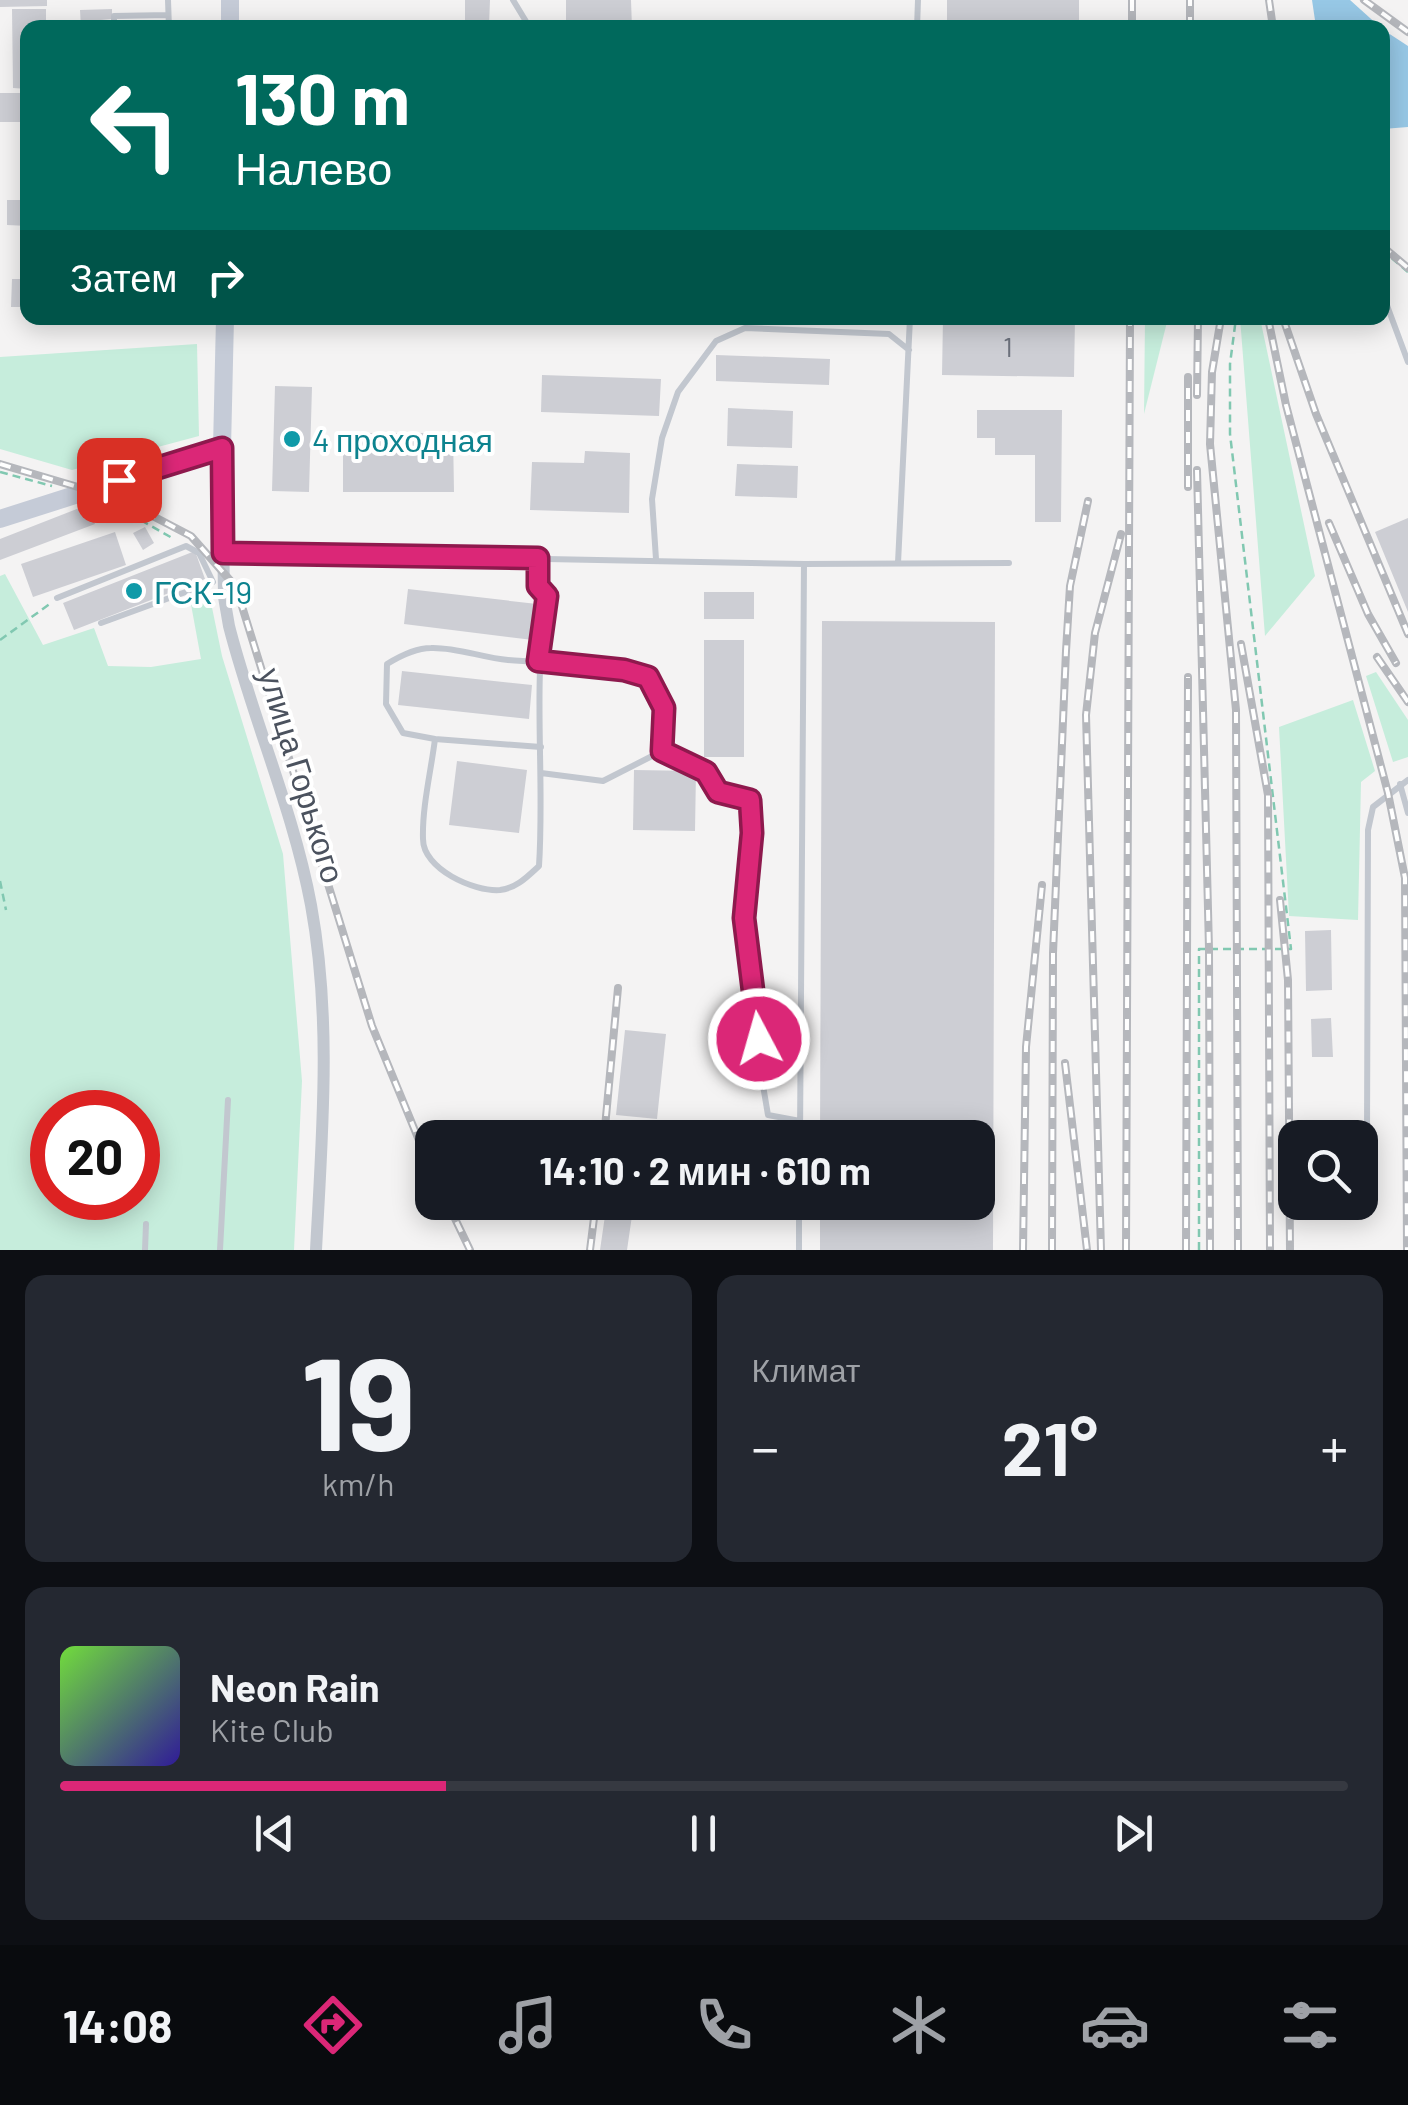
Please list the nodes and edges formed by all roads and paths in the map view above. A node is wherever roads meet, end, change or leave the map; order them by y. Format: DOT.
graph roads {
  1 [pos="168,0"];
  2 [pos="168,15"];
  3 [pos="114,20"];
  4 [pos="168,20"];
  5 [pos="1390,314"];
  6 [pos="225,325"];
  7 [pos="910,325"];
  8 [pos="1235,325"];
  9 [pos="909,350"];
  10 [pos="1408,362"];
  11 [pos="222,448"];
  12 [pos="0,520"];
  13 [pos="223,553"];
  14 [pos="538,558"];
  15 [pos="656,560"];
  16 [pos="898,563"];
  17 [pos="1010,563"];
  18 [pos="804,564"];
  19 [pos="218,580"];
  20 [pos="57,598"];
  21 [pos="102,623"];
  22 [pos="0,640"];
  23 [pos="538,661"];
  24 [pos="435,739"];
  25 [pos="541,747"];
  26 [pos="662,751"];
  27 [pos="541,773"];
  28 [pos="1404,782"];
  29 [pos="1408,813"];
  30 [pos="0,882"];
  31 [pos="6,910"];
  32 [pos="228,1100"];
  33 [pos="791,1120"];
  34 [pos="800,1120"];
  35 [pos="1367,1120"];
  36 [pos="799,1220"];
  37 [pos="146,1224"];
  38 [pos="145,1250"];
  39 [pos="220,1250"];
  40 [pos="316,1250"];
  41 [pos="799,1250"];
  42 [pos="1199,1250"];
  1 -- 2 [label="lane"];
  2 -- 3 [label="lane"];
  2 -- 4 [label="lane"];
  5 -- 10 [label="lane"];
  6 -- 11 [label="main road, улица Горького"];
  7 -- 9 [label="lane"];
  8 -- 42 [label="path"];
  9 -- 15 [label="lane"];
  9 -- 16 [label="lane"];
  11 -- 12 [label="main road"];
  11 -- 13 [label="street, улица Горького"];
  13 -- 14 [label="lane"];
  13 -- 19 [label="street, улица Горького"];
  14 -- 15 [label="lane"];
  14 -- 23 [label="lane"];
  15 -- 18 [label="lane"];
  16 -- 17 [label="lane"];
  16 -- 18 [label="lane"];
  18 -- 34 [label="lane"];
  19 -- 20 [label="lane"];
  19 -- 21 [label="lane"];
  19 -- 40 [label="street, улица Горького"];
  20 -- 22 [label="path"];
  23 -- 24 [label="lane"];
  23 -- 25 [label="lane"];
  23 -- 26 [label="lane"];
  24 -- 25 [label="lane"];
  24 -- 27 [label="lane"];
  25 -- 27 [label="lane"];
  26 -- 27 [label="lane"];
  26 -- 33 [label="lane"];
  28 -- 29 [label="lane"];
  28 -- 35 [label="lane"];
  30 -- 31 [label="path"];
  32 -- 39 [label="lane"];
  36 -- 41 [label="lane"];
  37 -- 38 [label="lane"];
}
